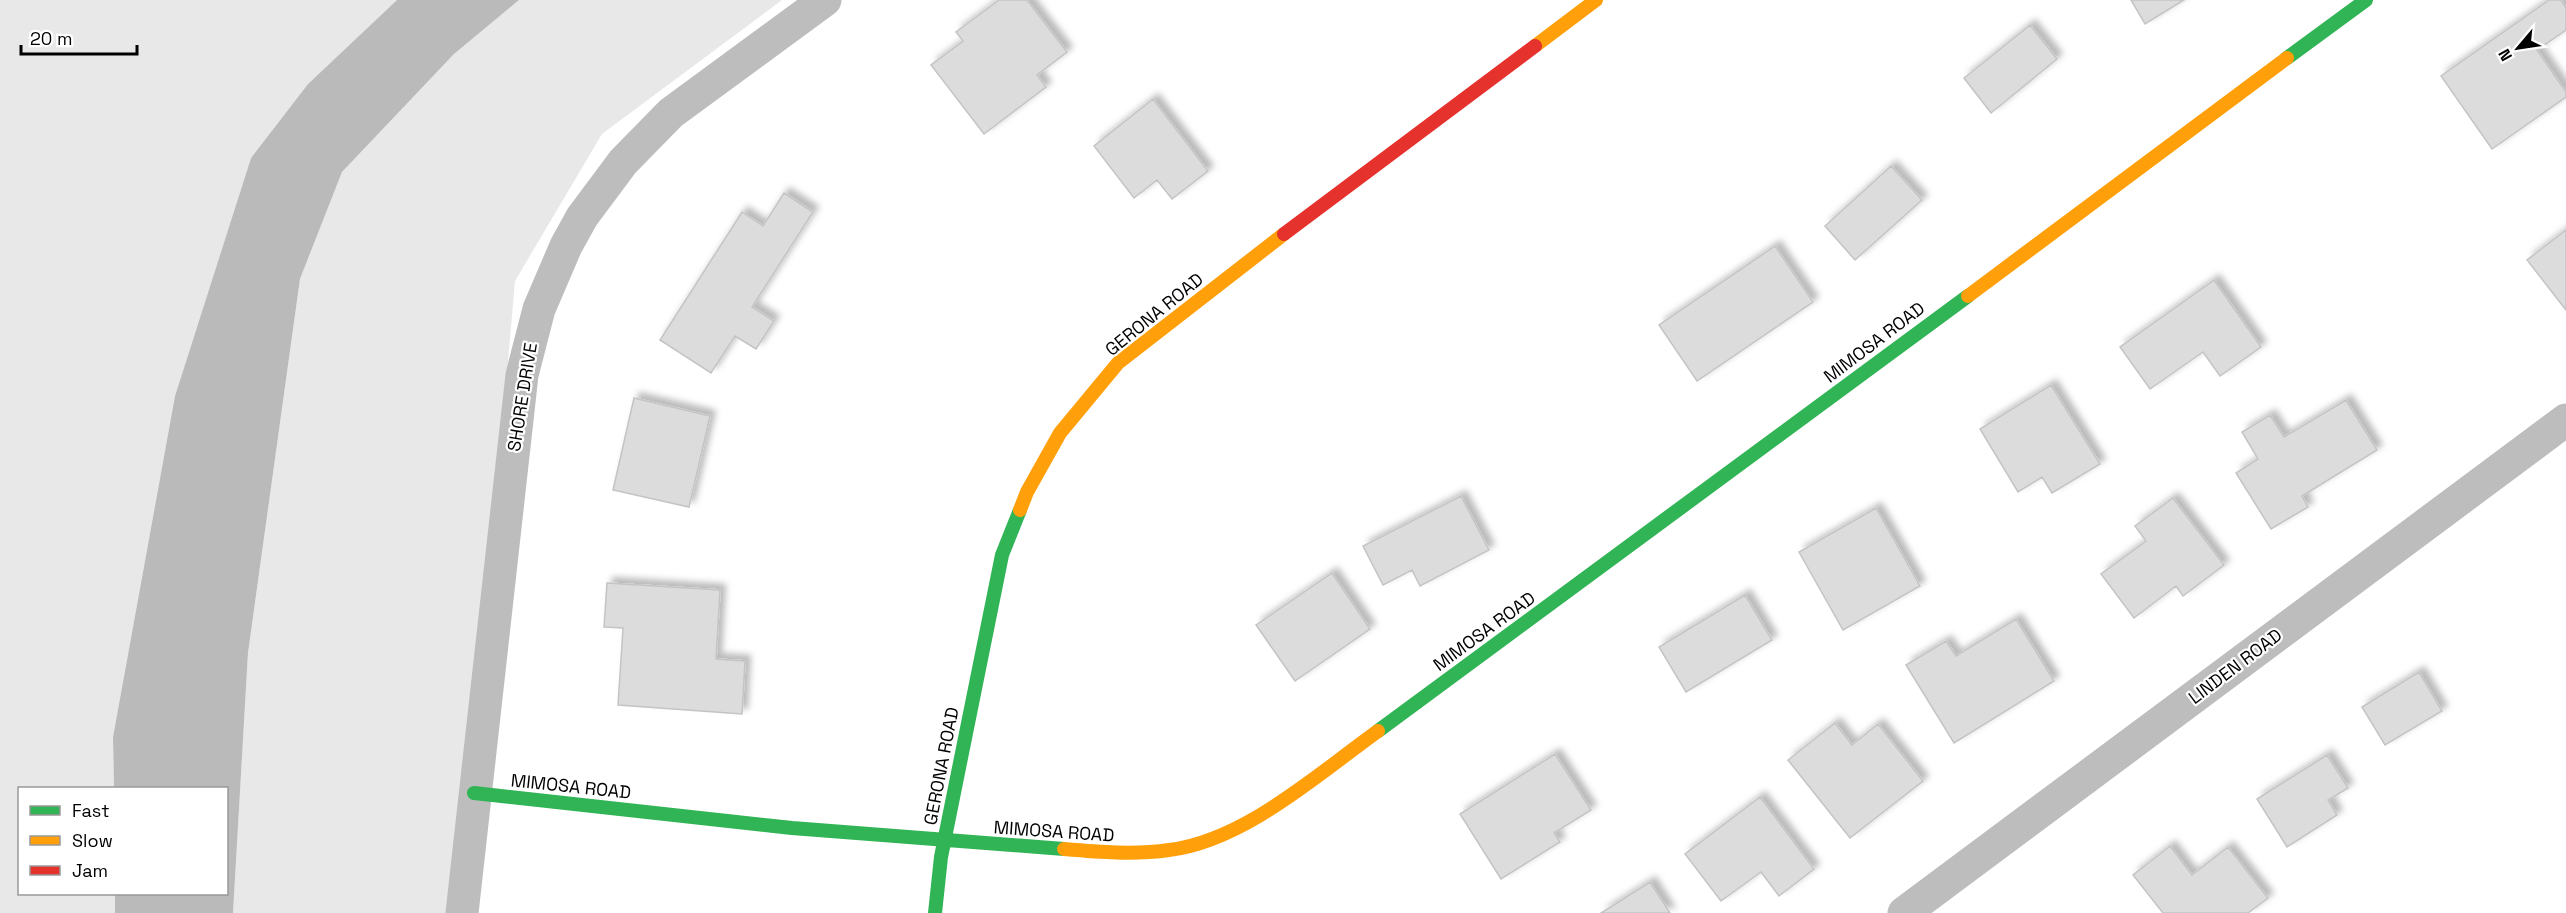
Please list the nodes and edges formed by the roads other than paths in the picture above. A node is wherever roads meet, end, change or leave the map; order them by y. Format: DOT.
graph roads {
  1 [pos="825,0"];
  2 [pos="1596,0"];
  3 [pos="2366,0"];
  4 [pos="2566,420"];
  5 [pos="474,793"];
  6 [pos="944,842"];
  7 [pos="462,913"];
  8 [pos="935,913"];
  9 [pos="1904,913"];
  1 -- 5 [label="street, SHORE DRIVE"];
  2 -- 6 [label="street, GERONA ROAD"];
  3 -- 6 [label="street, MIMOSA ROAD"];
  4 -- 9 [label="street, LINDEN ROAD"];
  5 -- 6 [label="street, MIMOSA ROAD"];
  5 -- 7 [label="street, SHORE DRIVE"];
  6 -- 8 [label="street, GERONA ROAD"];
}
